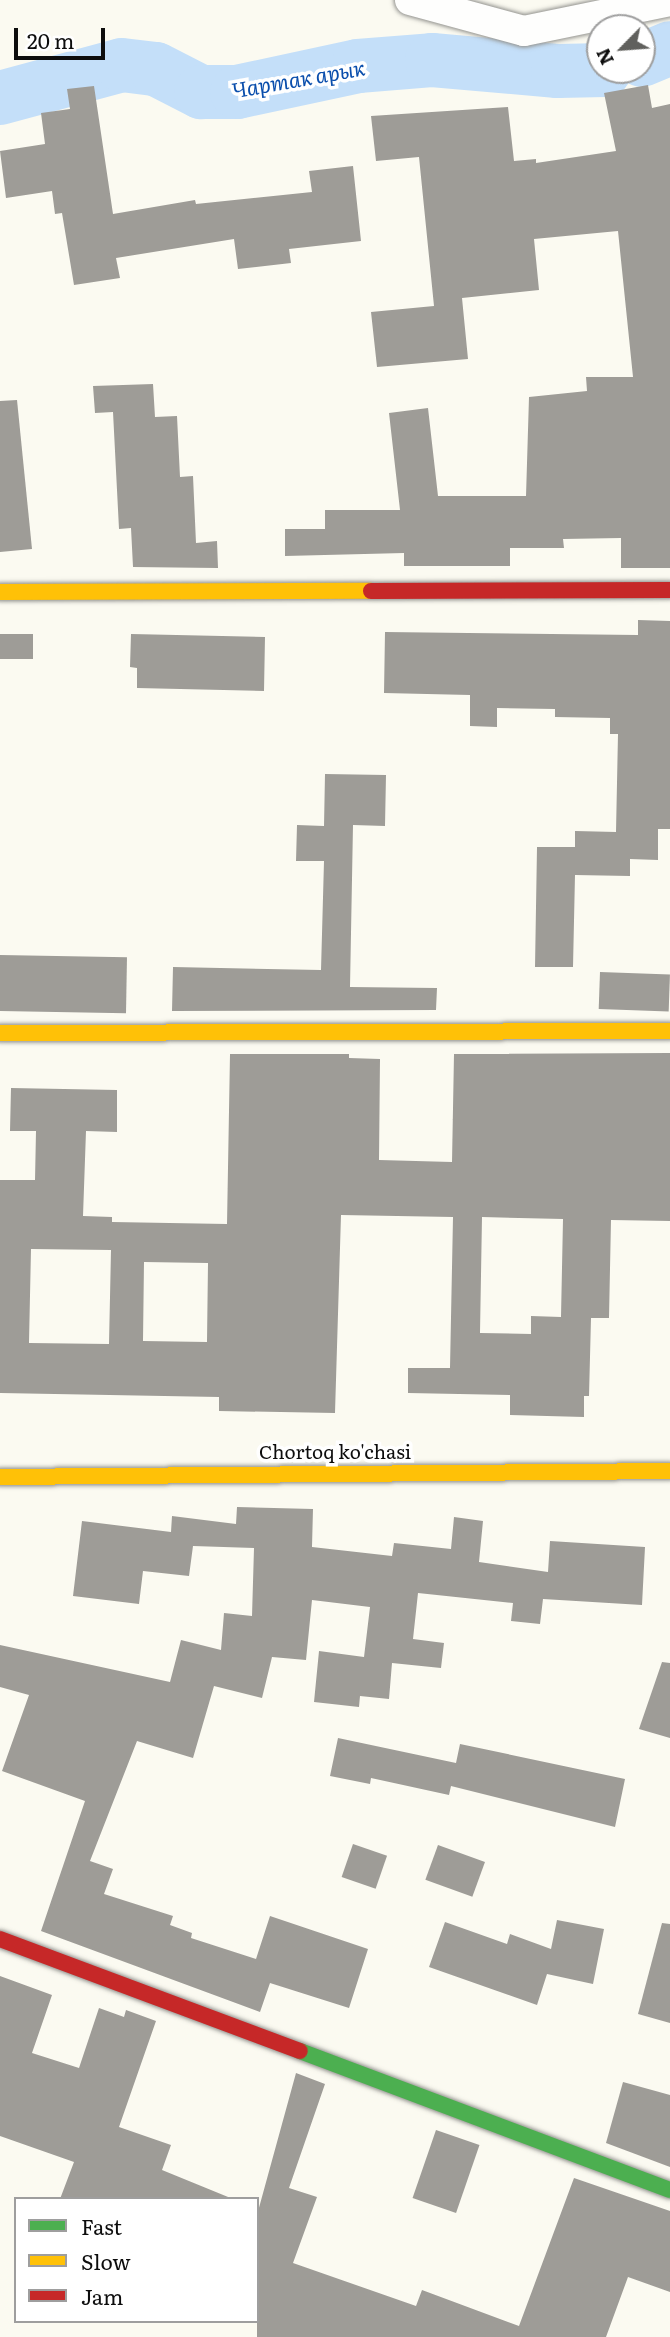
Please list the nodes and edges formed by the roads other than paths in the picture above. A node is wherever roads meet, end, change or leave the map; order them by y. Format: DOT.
graph roads {
  1 [pos="410,0"];
  2 [pos="670,1"];
  3 [pos="670,590"];
  4 [pos="0,592"];
  5 [pos="670,1031"];
  6 [pos="0,1033"];
  7 [pos="670,1471"];
  8 [pos="0,1477"];
  9 [pos="0,1939"];
  10 [pos="670,2190"];
  1 -- 2 [label="street"];
  3 -- 4 [label="street"];
  5 -- 6 [label="street"];
  7 -- 8 [label="street, Chortoq ko'chasi"];
  9 -- 10 [label="street"];
}
